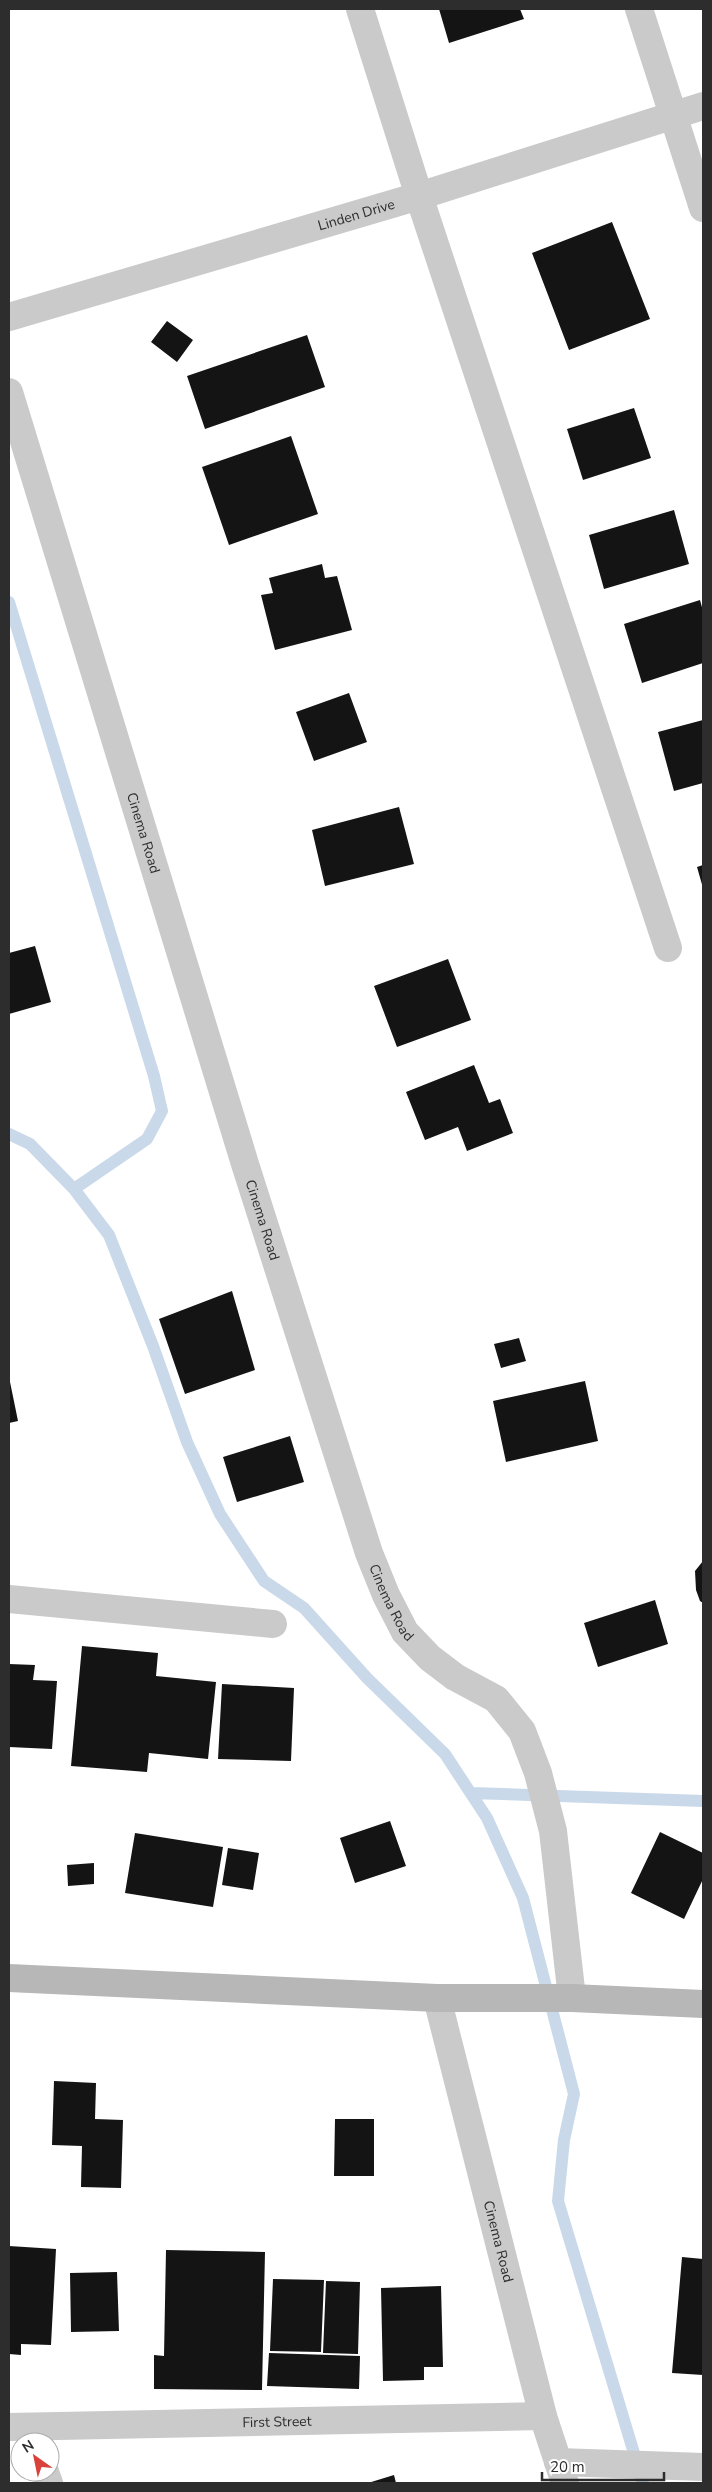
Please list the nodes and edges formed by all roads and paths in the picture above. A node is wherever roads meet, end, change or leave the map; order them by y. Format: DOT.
graph roads {
  1 [pos="360,9"];
  2 [pos="639,9"];
  3 [pos="703,106"];
  4 [pos="673,116"];
  5 [pos="419,196"];
  6 [pos="703,208"];
  7 [pos="9,318"];
  8 [pos="9,392"];
  9 [pos="668,948"];
  10 [pos="9,1599"];
  11 [pos="273,1624"];
  12 [pos="9,1978"];
  13 [pos="437,1998"];
  14 [pos="572,1998"];
  15 [pos="703,2004"];
  16 [pos="543,2416"];
  17 [pos="25,2432"];
  18 [pos="703,2467"];
  19 [pos="561,2473"];
  1 -- 5 [label="street"];
  2 -- 4 [label="street"];
  3 -- 4 [label="street, Linden Drive"];
  4 -- 5 [label="street, Linden Drive"];
  4 -- 6 [label="street"];
  5 -- 7 [label="street, Linden Drive"];
  5 -- 9 [label="street"];
  8 -- 14 [label="street, Cinema Road"];
  10 -- 11 [label="street"];
  12 -- 13 [label="main road"];
  13 -- 14 [label="main road"];
  13 -- 16 [label="street, Cinema Road"];
  14 -- 15 [label="main road"];
  16 -- 17 [label="street, First Street"];
  16 -- 19 [label="street, Cinema Road"];
  18 -- 19 [label="street"];
}
